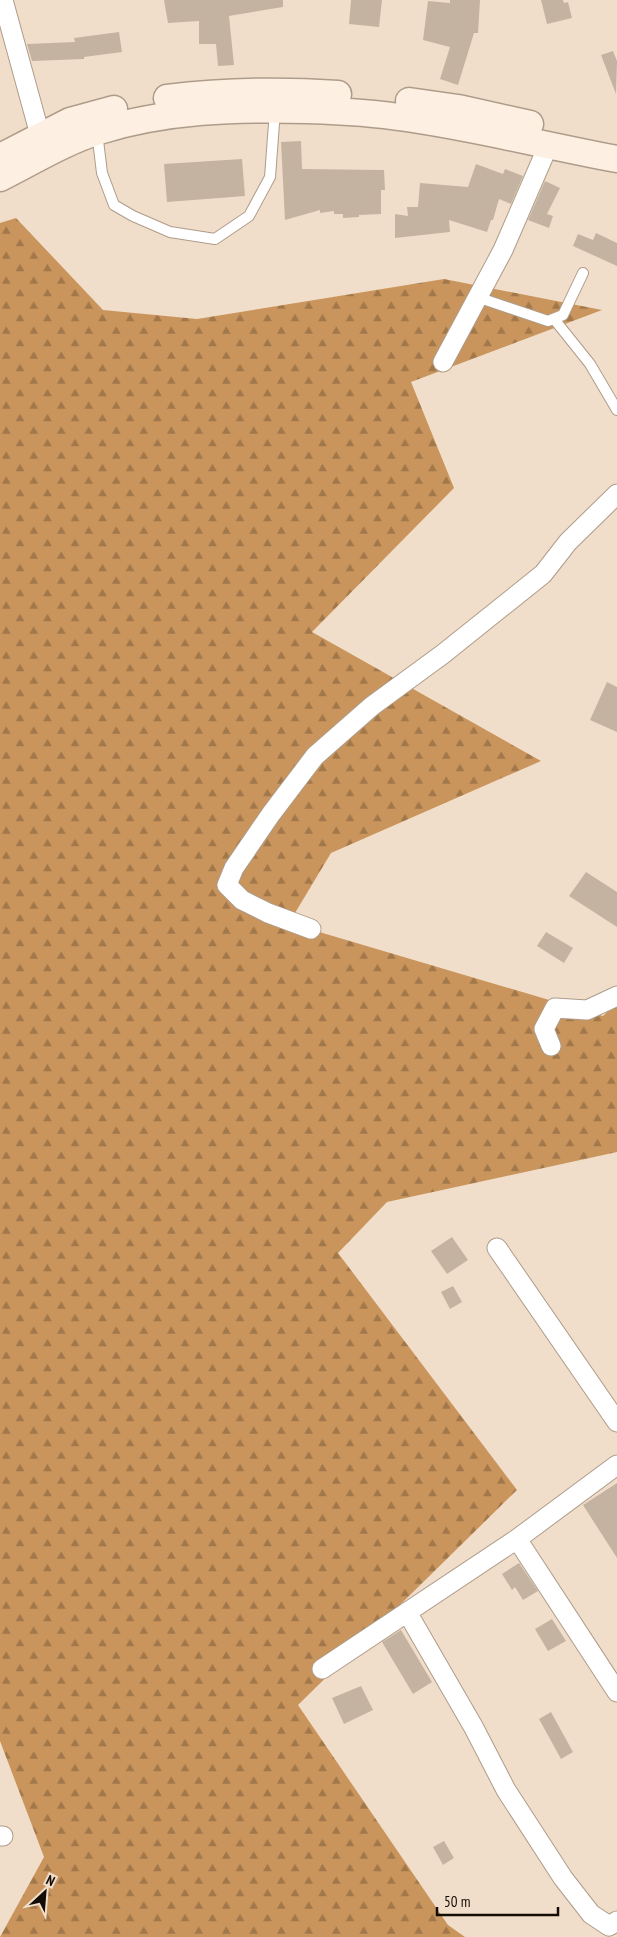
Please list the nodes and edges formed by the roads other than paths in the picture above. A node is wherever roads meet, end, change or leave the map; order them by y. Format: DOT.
graph roads {
  1 [pos="3,0"];
  2 [pos="275,109"];
  3 [pos="97,132"];
  4 [pos="40,135"];
  5 [pos="617,140"];
  6 [pos="548,146"];
  7 [pos="0,156"];
  8 [pos="617,158"];
  9 [pos="0,178"];
  10 [pos="583,273"];
  11 [pos="478,297"];
  12 [pos="554,319"];
  13 [pos="443,362"];
  14 [pos="617,410"];
  15 [pos="617,494"];
  16 [pos="311,929"];
  17 [pos="617,996"];
  18 [pos="551,1046"];
  19 [pos="497,1248"];
  20 [pos="617,1422"];
  21 [pos="617,1465"];
  22 [pos="517,1539"];
  23 [pos="407,1612"];
  24 [pos="322,1669"];
  25 [pos="617,1692"];
  26 [pos="617,1921"];
  1 -- 4 [label="street"];
  2 -- 3 [label="street"];
  2 -- 3 [label="lane"];
  2 -- 6 [label="street"];
  3 -- 9 [label="street"];
  4 -- 5 [label="street"];
  4 -- 7 [label="street"];
  6 -- 8 [label="street"];
  6 -- 11 [label="street"];
  10 -- 12 [label="lane"];
  11 -- 12 [label="lane"];
  11 -- 13 [label="street"];
  12 -- 14 [label="lane"];
  15 -- 16 [label="street"];
  17 -- 18 [label="street"];
  19 -- 20 [label="street"];
  21 -- 22 [label="street"];
  22 -- 23 [label="street"];
  22 -- 25 [label="street"];
  23 -- 24 [label="street"];
  23 -- 26 [label="street"];
}
